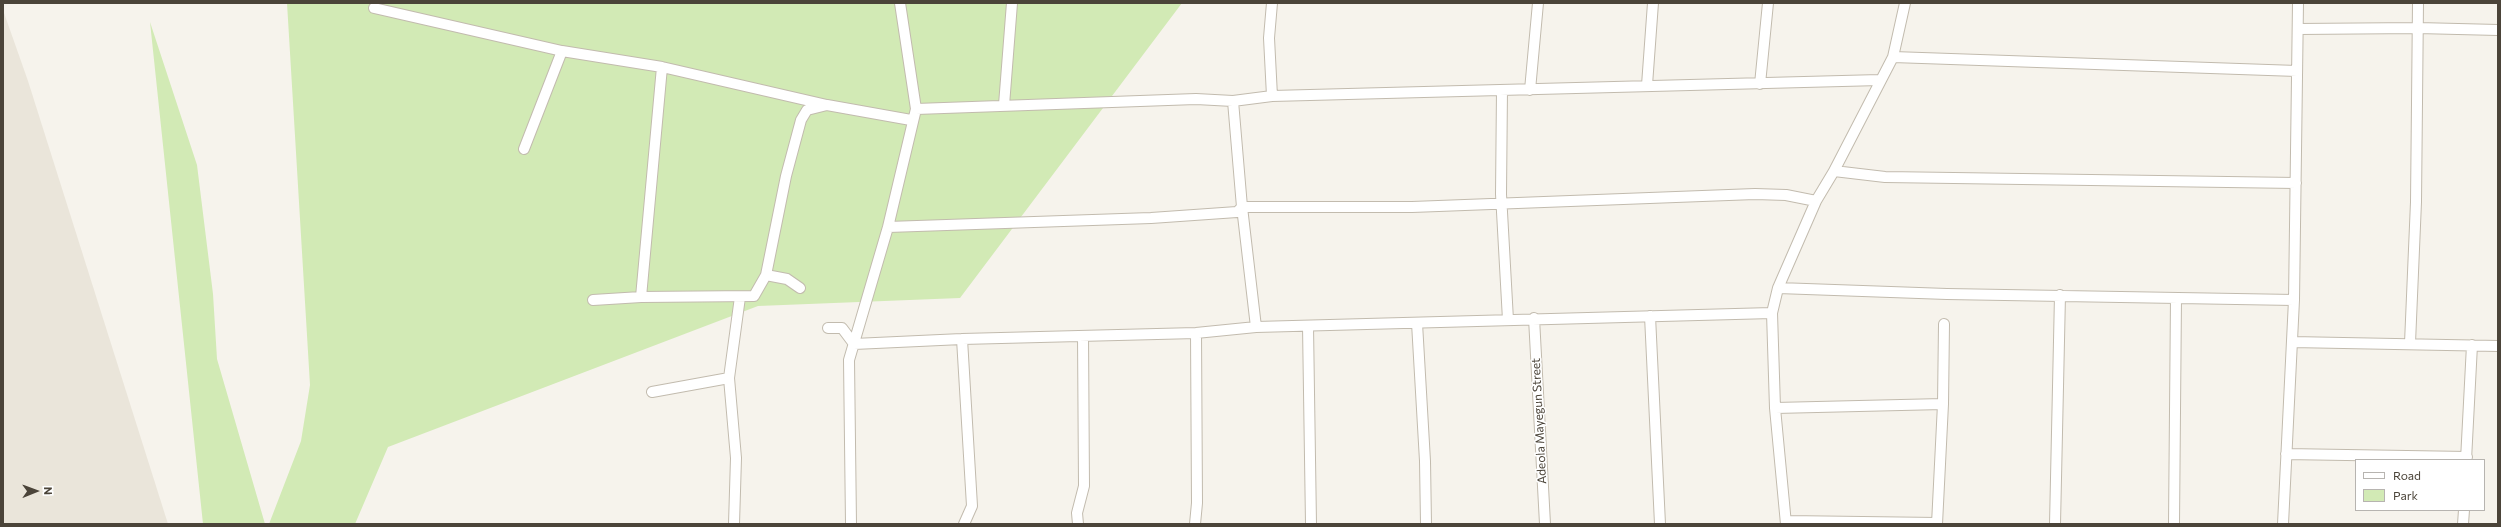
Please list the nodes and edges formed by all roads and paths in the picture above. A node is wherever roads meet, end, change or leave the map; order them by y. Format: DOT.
graph roads {
  1 [pos="900,3"];
  2 [pos="1012,3"];
  3 [pos="1272,3"];
  4 [pos="1538,3"];
  5 [pos="1653,3"];
  6 [pos="1768,3"];
  7 [pos="1905,3"];
  8 [pos="2298,3"];
  9 [pos="2418,3"];
  10 [pos="374,8"];
  11 [pos="2418,28"];
  12 [pos="2298,29"];
  13 [pos="2498,30"];
  14 [pos="562,50"];
  15 [pos="1893,57"];
  16 [pos="662,67"];
  17 [pos="2297,71"];
  18 [pos="1880,80"];
  19 [pos="1760,84"];
  20 [pos="1647,85"];
  21 [pos="1502,90"];
  22 [pos="1530,90"];
  23 [pos="1272,96"];
  24 [pos="1233,101"];
  25 [pos="827,105"];
  26 [pos="1004,105"];
  27 [pos="916,109"];
  28 [pos="911,120"];
  29 [pos="524,148"];
  30 [pos="1834,171"];
  31 [pos="2296,183"];
  32 [pos="1816,201"];
  33 [pos="1502,203"];
  34 [pos="1242,207"];
  35 [pos="888,227"];
  36 [pos="766,275"];
  37 [pos="800,288"];
  38 [pos="1778,288"];
  39 [pos="2060,295"];
  40 [pos="641,297"];
  41 [pos="740,297"];
  42 [pos="2176,298"];
  43 [pos="593,300"];
  44 [pos="2294,300"];
  45 [pos="1772,312"];
  46 [pos="1650,316"];
  47 [pos="1534,318"];
  48 [pos="1508,320"];
  49 [pos="1417,323"];
  50 [pos="1944,324"];
  51 [pos="1308,326"];
  52 [pos="1256,327"];
  53 [pos="828,328"];
  54 [pos="1196,333"];
  55 [pos="1083,336"];
  56 [pos="962,339"];
  57 [pos="2292,342"];
  58 [pos="2410,343"];
  59 [pos="854,344"];
  60 [pos="2472,345"];
  61 [pos="2498,346"];
  62 [pos="729,378"];
  63 [pos="652,392"];
  64 [pos="1943,404"];
  65 [pos="1775,408"];
  66 [pos="2286,454"];
  67 [pos="2466,459"];
  68 [pos="2464,511"];
  69 [pos="1786,522"];
  70 [pos="1937,523"];
  71 [pos="734,524"];
  72 [pos="851,524"];
  73 [pos="964,524"];
  74 [pos="1078,524"];
  75 [pos="1195,524"];
  76 [pos="1311,524"];
  77 [pos="1426,524"];
  78 [pos="1545,524"];
  79 [pos="1660,524"];
  80 [pos="2055,524"];
  81 [pos="2174,524"];
  82 [pos="2283,524"];
  83 [pos="2463,524"];
  1 -- 27 [label="street"];
  2 -- 26 [label="street"];
  3 -- 23 [label="street"];
  4 -- 22 [label="street"];
  5 -- 20 [label="street"];
  6 -- 19 [label="street"];
  7 -- 15 [label="street"];
  8 -- 12 [label="street"];
  9 -- 11 [label="street"];
  10 -- 14 [label="street"];
  11 -- 12 [label="street"];
  11 -- 13 [label="street"];
  11 -- 58 [label="street"];
  12 -- 17 [label="street"];
  14 -- 16 [label="street"];
  14 -- 29 [label="street"];
  15 -- 17 [label="street"];
  15 -- 18 [label="street"];
  16 -- 25 [label="street"];
  16 -- 40 [label="street"];
  17 -- 31 [label="street"];
  18 -- 19 [label="street"];
  18 -- 30 [label="street"];
  19 -- 20 [label="street"];
  20 -- 22 [label="street"];
  21 -- 22 [label="street"];
  21 -- 23 [label="street"];
  21 -- 33 [label="street"];
  23 -- 24 [label="street"];
  24 -- 26 [label="street"];
  24 -- 34 [label="street"];
  25 -- 28 [label="street"];
  25 -- 36 [label="street"];
  26 -- 27 [label="street"];
  27 -- 28 [label="street"];
  28 -- 35 [label="street"];
  30 -- 31 [label="street"];
  30 -- 32 [label="street"];
  31 -- 44 [label="street"];
  32 -- 33 [label="street"];
  32 -- 38 [label="street"];
  33 -- 34 [label="street"];
  33 -- 48 [label="street"];
  34 -- 35 [label="street"];
  34 -- 52 [label="street"];
  35 -- 59 [label="street"];
  36 -- 37 [label="street"];
  36 -- 41 [label="street"];
  38 -- 39 [label="street"];
  38 -- 45 [label="street"];
  39 -- 42 [label="street"];
  39 -- 80 [label="street"];
  40 -- 41 [label="street"];
  40 -- 43 [label="street"];
  41 -- 62 [label="street"];
  42 -- 44 [label="street"];
  42 -- 81 [label="street"];
  44 -- 57 [label="street"];
  45 -- 46 [label="street"];
  45 -- 65 [label="street"];
  46 -- 47 [label="street"];
  46 -- 79 [label="street"];
  47 -- 48 [label="street"];
  47 -- 78 [label="street, Adeola Mayegun Street"];
  48 -- 49 [label="street"];
  49 -- 51 [label="street"];
  49 -- 77 [label="street"];
  50 -- 64 [label="street"];
  51 -- 52 [label="street"];
  51 -- 76 [label="street"];
  52 -- 54 [label="street"];
  53 -- 59 [label="street"];
  54 -- 55 [label="street"];
  54 -- 75 [label="street"];
  55 -- 56 [label="street"];
  55 -- 74 [label="street"];
  56 -- 59 [label="street"];
  56 -- 73 [label="street"];
  57 -- 58 [label="street"];
  57 -- 66 [label="street"];
  58 -- 60 [label="street"];
  59 -- 72 [label="street"];
  60 -- 61 [label="street"];
  60 -- 67 [label="street"];
  62 -- 63 [label="street"];
  62 -- 71 [label="street"];
  64 -- 65 [label="street"];
  64 -- 70 [label="street"];
  65 -- 69 [label="street"];
  66 -- 67 [label="street"];
  66 -- 82 [label="street"];
  68 -- 83 [label="street"];
  69 -- 70 [label="street"];
}
